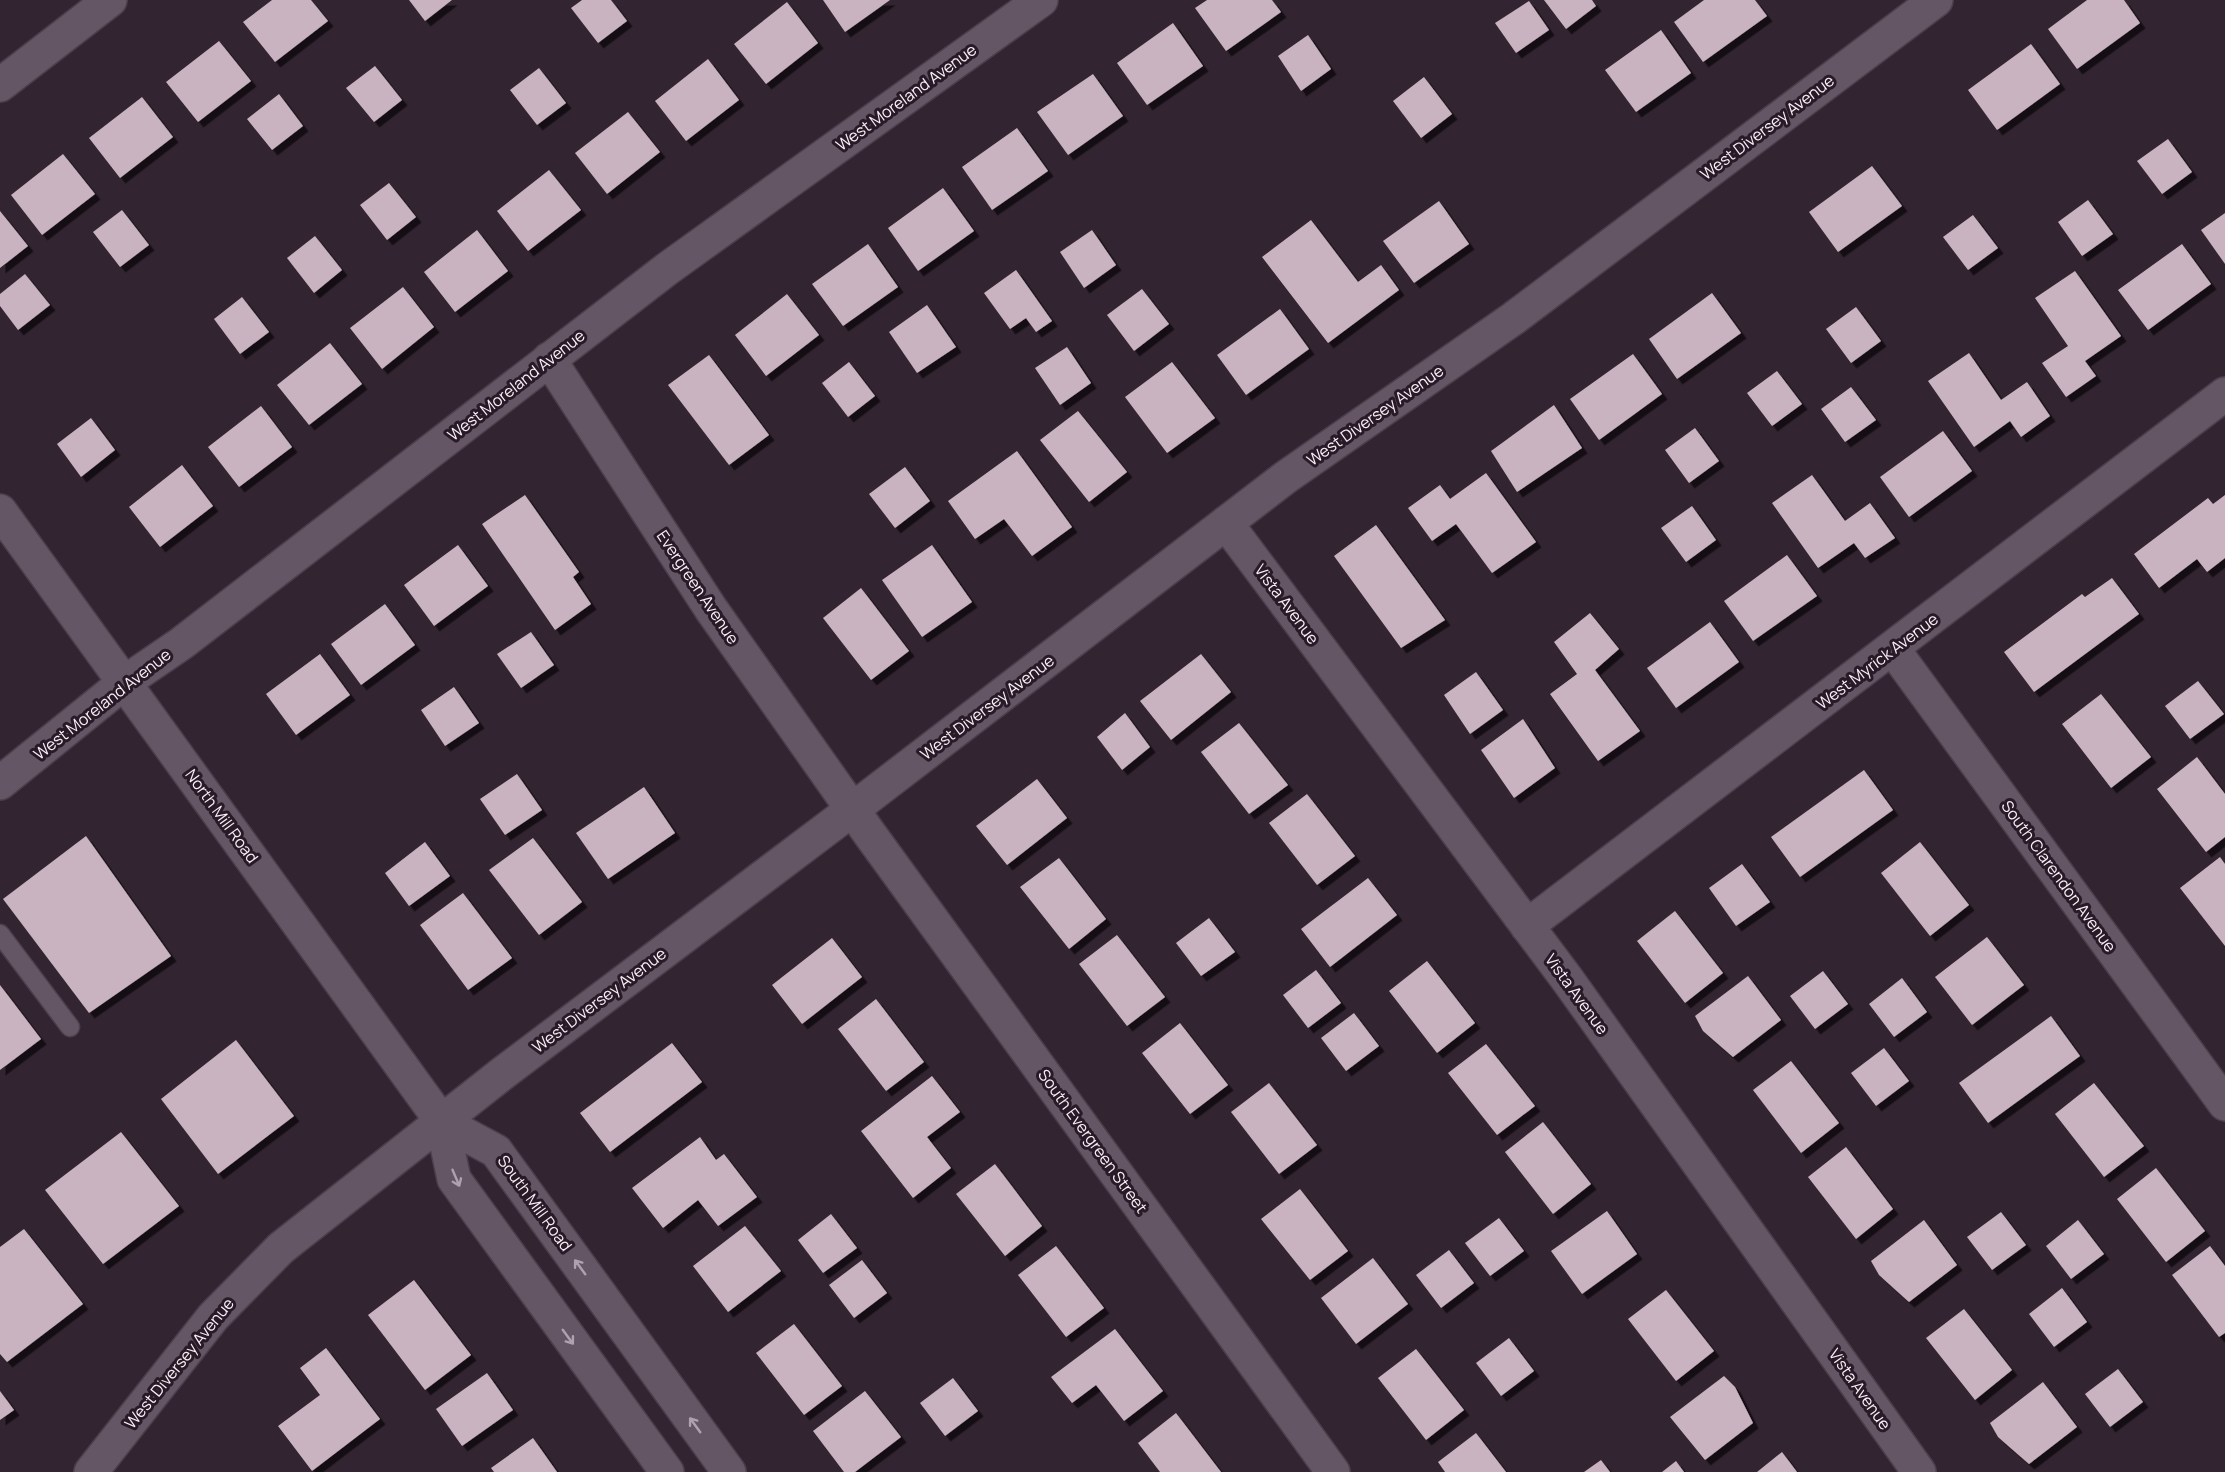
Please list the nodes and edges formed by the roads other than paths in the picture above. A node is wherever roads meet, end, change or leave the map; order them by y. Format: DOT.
graph roads {
  1 [pos="111,0"];
  2 [pos="1041,0"];
  3 [pos="1936,0"];
  4 [pos="0,85"];
  5 [pos="549,359"];
  6 [pos="2225,394"];
  7 [pos="0,511"];
  8 [pos="1226,523"];
  9 [pos="1893,649"];
  10 [pos="125,682"];
  11 [pos="0,783"];
  12 [pos="853,809"];
  13 [pos="1527,926"];
  14 [pos="0,934"];
  15 [pos="70,1027"];
  16 [pos="2225,1104"];
  17 [pos="442,1122"];
  18 [pos="91,1472"];
  19 [pos="667,1472"];
  20 [pos="729,1472"];
  21 [pos="1333,1472"];
  22 [pos="1919,1472"];
  1 -- 4 [label="street"];
  2 -- 5 [label="street, West Moreland Avenue"];
  3 -- 8 [label="street, West Diversey Avenue"];
  5 -- 10 [label="street, West Moreland Avenue"];
  5 -- 12 [label="street, Evergreen Avenue"];
  6 -- 9 [label="street, West Myrick Avenue"];
  7 -- 10 [label="street, North Mill Road"];
  8 -- 12 [label="street, West Diversey Avenue"];
  8 -- 13 [label="street, Vista Avenue"];
  9 -- 13 [label="street, West Myrick Avenue"];
  9 -- 16 [label="street, South Clarendon Avenue"];
  10 -- 11 [label="street, West Moreland Avenue"];
  10 -- 17 [label="street, North Mill Road"];
  12 -- 17 [label="street, West Diversey Avenue"];
  12 -- 21 [label="street, South Evergreen Street"];
  13 -- 22 [label="street, Vista Avenue"];
  14 -- 15 [label="lane"];
  17 -- 18 [label="street, West Diversey Avenue"];
  17 -- 19 [label="street, one-way"];
  20 -- 17 [label="street, South Mill Road, one-way"];
}
